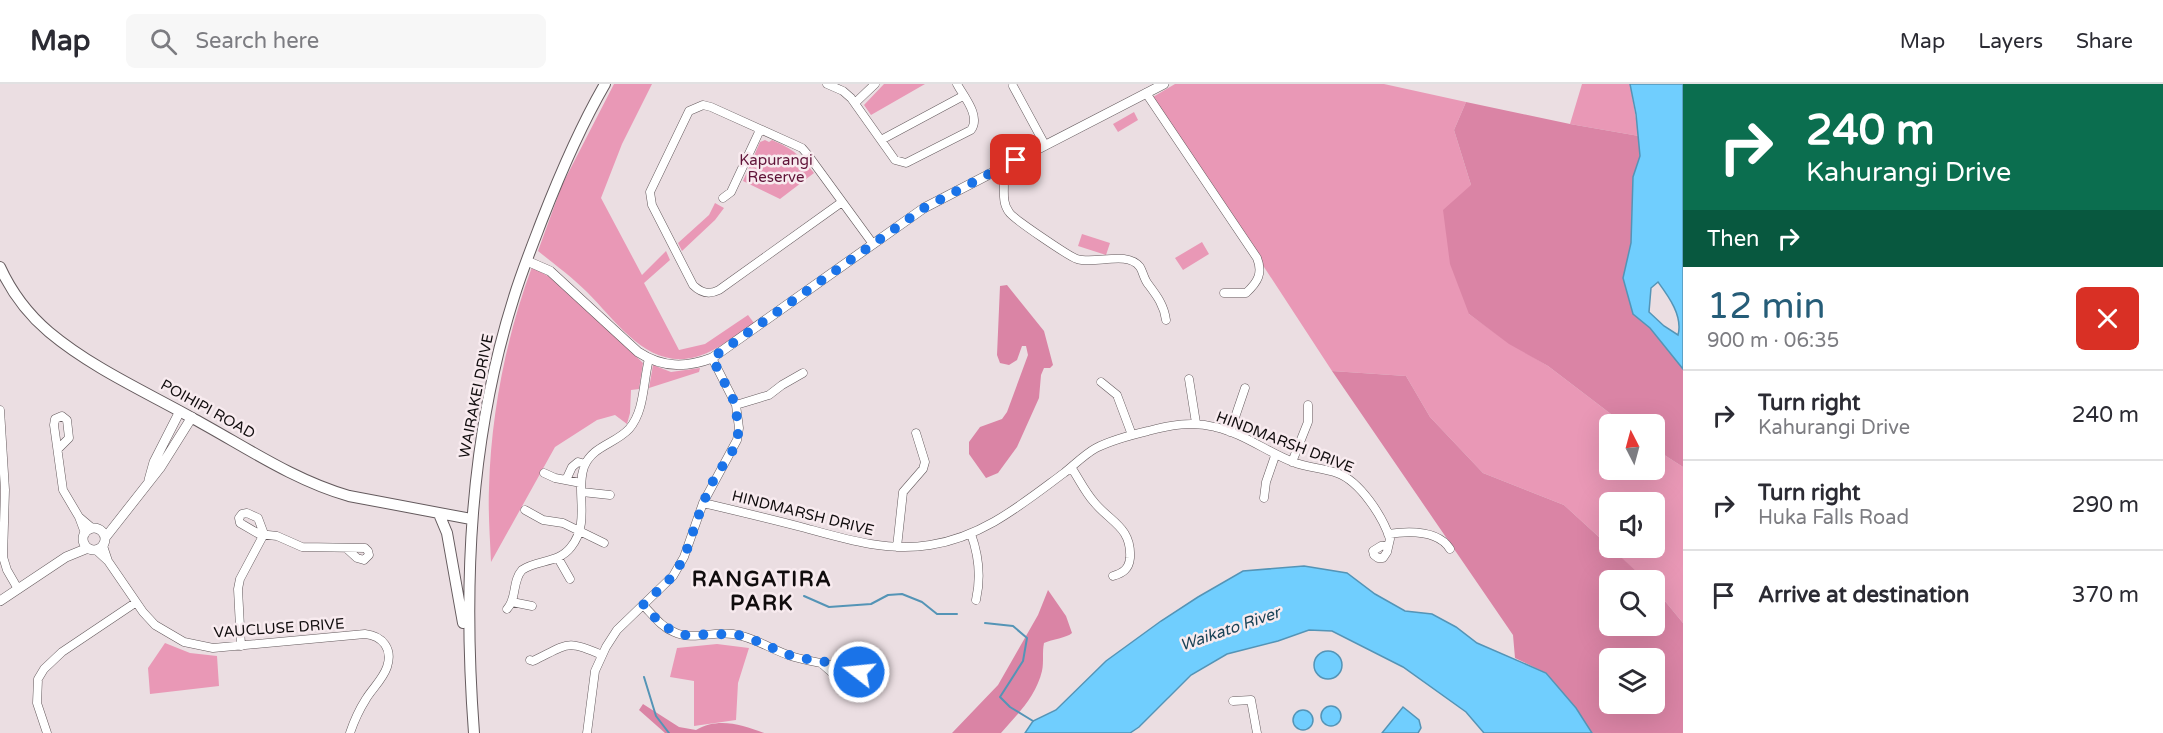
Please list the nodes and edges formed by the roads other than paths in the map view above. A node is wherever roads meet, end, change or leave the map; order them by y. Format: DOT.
graph roads {
  1 [pos="605,84"];
  2 [pos="827,84"];
  3 [pos="875,84"];
  4 [pos="957,84"];
  5 [pos="1164,84"];
  6 [pos="1012,85"];
  7 [pos="1146,93"];
  8 [pos="963,96"];
  9 [pos="855,103"];
  10 [pos="760,130"];
  11 [pos="881,140"];
  12 [pos="1045,145"];
  13 [pos="1001,168"];
  14 [pos="723,198"];
  15 [pos="842,202"];
  16 [pos="873,244"];
  17 [pos="527,261"];
  18 [pos="0,267"];
  19 [pos="3,282"];
  20 [pos="1224,293"];
  21 [pos="1166,320"];
  22 [pos="712,358"];
  23 [pos="649,359"];
  24 [pos="803,373"];
  25 [pos="1189,379"];
  26 [pos="1101,382"];
  27 [pos="1245,388"];
  28 [pos="736,405"];
  29 [pos="1308,405"];
  30 [pos="0,410"];
  31 [pos="180,411"];
  32 [pos="192,417"];
  33 [pos="1196,423"];
  34 [pos="1230,432"];
  35 [pos="916,434"];
  36 [pos="1132,435"];
  37 [pos="58,449"];
  38 [pos="1275,456"];
  39 [pos="1292,462"];
  40 [pos="585,464"];
  41 [pos="1071,467"];
  42 [pos="544,473"];
  43 [pos="566,480"];
  44 [pos="148,482"];
  45 [pos="582,488"];
  46 [pos="610,495"];
  47 [pos="1264,498"];
  48 [pos="703,503"];
  49 [pos="525,510"];
  50 [pos="439,514"];
  51 [pos="471,519"];
  52 [pos="580,531"];
  53 [pos="971,534"];
  54 [pos="1388,534"];
  55 [pos="94,539"];
  56 [pos="604,543"];
  57 [pos="1388,545"];
  58 [pos="897,547"];
  59 [pos="346,549"];
  60 [pos="1450,549"];
  61 [pos="558,558"];
  62 [pos="1113,576"];
  63 [pos="570,579"];
  64 [pos="18,589"];
  65 [pos="976,600"];
  66 [pos="0,601"];
  67 [pos="135,603"];
  68 [pos="643,605"];
  69 [pos="532,606"];
  70 [pos="241,646"];
  71 [pos="468,650"];
  72 [pos="602,655"];
  73 [pos="530,660"];
  74 [pos="821,663"];
  75 [pos="1233,701"];
  76 [pos="47,733"];
  77 [pos="350,733"];
  78 [pos="474,733"];
  79 [pos="587,733"];
  80 [pos="1257,733"];
  1 -- 17 [label="main road, WAIRAKEI DRIVE"];
  2 -- 9 [label="street"];
  3 -- 9 [label="street"];
  4 -- 8 [label="street"];
  5 -- 7 [label="street"];
  6 -- 12 [label="street"];
  7 -- 12 [label="street"];
  7 -- 20 [label="street"];
  8 -- 11 [label="street"];
  8 -- 11 [label="street"];
  9 -- 11 [label="street"];
  10 -- 14 [label="street"];
  10 -- 15 [label="street"];
  10 -- 15 [label="street"];
  12 -- 13 [label="street"];
  13 -- 16 [label="street"];
  13 -- 21 [label="street"];
  15 -- 16 [label="street"];
  16 -- 22 [label="street"];
  17 -- 23 [label="street"];
  17 -- 51 [label="main road, WAIRAKEI DRIVE"];
  18 -- 19 [label="main road, POIHIPI ROAD"];
  19 -- 31 [label="main road, POIHIPI ROAD"];
  22 -- 23 [label="street"];
  22 -- 28 [label="street"];
  23 -- 40 [label="street"];
  24 -- 28 [label="street"];
  25 -- 33 [label="street"];
  26 -- 36 [label="street"];
  27 -- 34 [label="street"];
  28 -- 48 [label="street"];
  29 -- 39 [label="street"];
  30 -- 64 [label="street"];
  31 -- 32 [label="main road, POIHIPI ROAD"];
  31 -- 44 [label="street"];
  32 -- 44 [label="street"];
  32 -- 50 [label="main road, POIHIPI ROAD"];
  33 -- 34 [label="street, HINDMARSH DRIVE"];
  33 -- 36 [label="street, HINDMARSH DRIVE"];
  34 -- 38 [label="street, HINDMARSH DRIVE"];
  35 -- 58 [label="street"];
  36 -- 41 [label="street, HINDMARSH DRIVE"];
  37 -- 55 [label="street"];
  38 -- 39 [label="street, HINDMARSH DRIVE"];
  38 -- 47 [label="street"];
  39 -- 54 [label="street, HINDMARSH DRIVE"];
  40 -- 43 [label="street"];
  40 -- 45 [label="street"];
  41 -- 53 [label="street, HINDMARSH DRIVE"];
  41 -- 62 [label="street"];
  42 -- 43 [label="street"];
  43 -- 45 [label="street"];
  44 -- 55 [label="street"];
  45 -- 46 [label="street"];
  45 -- 52 [label="street"];
  48 -- 58 [label="street, HINDMARSH DRIVE"];
  48 -- 68 [label="street"];
  49 -- 52 [label="street"];
  50 -- 51 [label="main road, POIHIPI ROAD"];
  50 -- 71 [label="main road"];
  51 -- 71 [label="main road, WAIRAKEI DRIVE"];
  52 -- 56 [label="street"];
  52 -- 61 [label="street"];
  53 -- 58 [label="street, HINDMARSH DRIVE"];
  53 -- 65 [label="street"];
  54 -- 57 [label="street"];
  54 -- 60 [label="street"];
  55 -- 64 [label="street"];
  55 -- 67 [label="street, VAUCLUSE DRIVE"];
  59 -- 70 [label="street"];
  61 -- 63 [label="street"];
  61 -- 69 [label="street"];
  64 -- 66 [label="street"];
  67 -- 70 [label="street, VAUCLUSE DRIVE"];
  67 -- 76 [label="street"];
  68 -- 72 [label="street"];
  68 -- 74 [label="street"];
  70 -- 77 [label="street, VAUCLUSE DRIVE"];
  71 -- 78 [label="main road, WAIRAKEI DRIVE"];
  72 -- 73 [label="street"];
  72 -- 79 [label="street"];
  75 -- 80 [label="street"];
}
